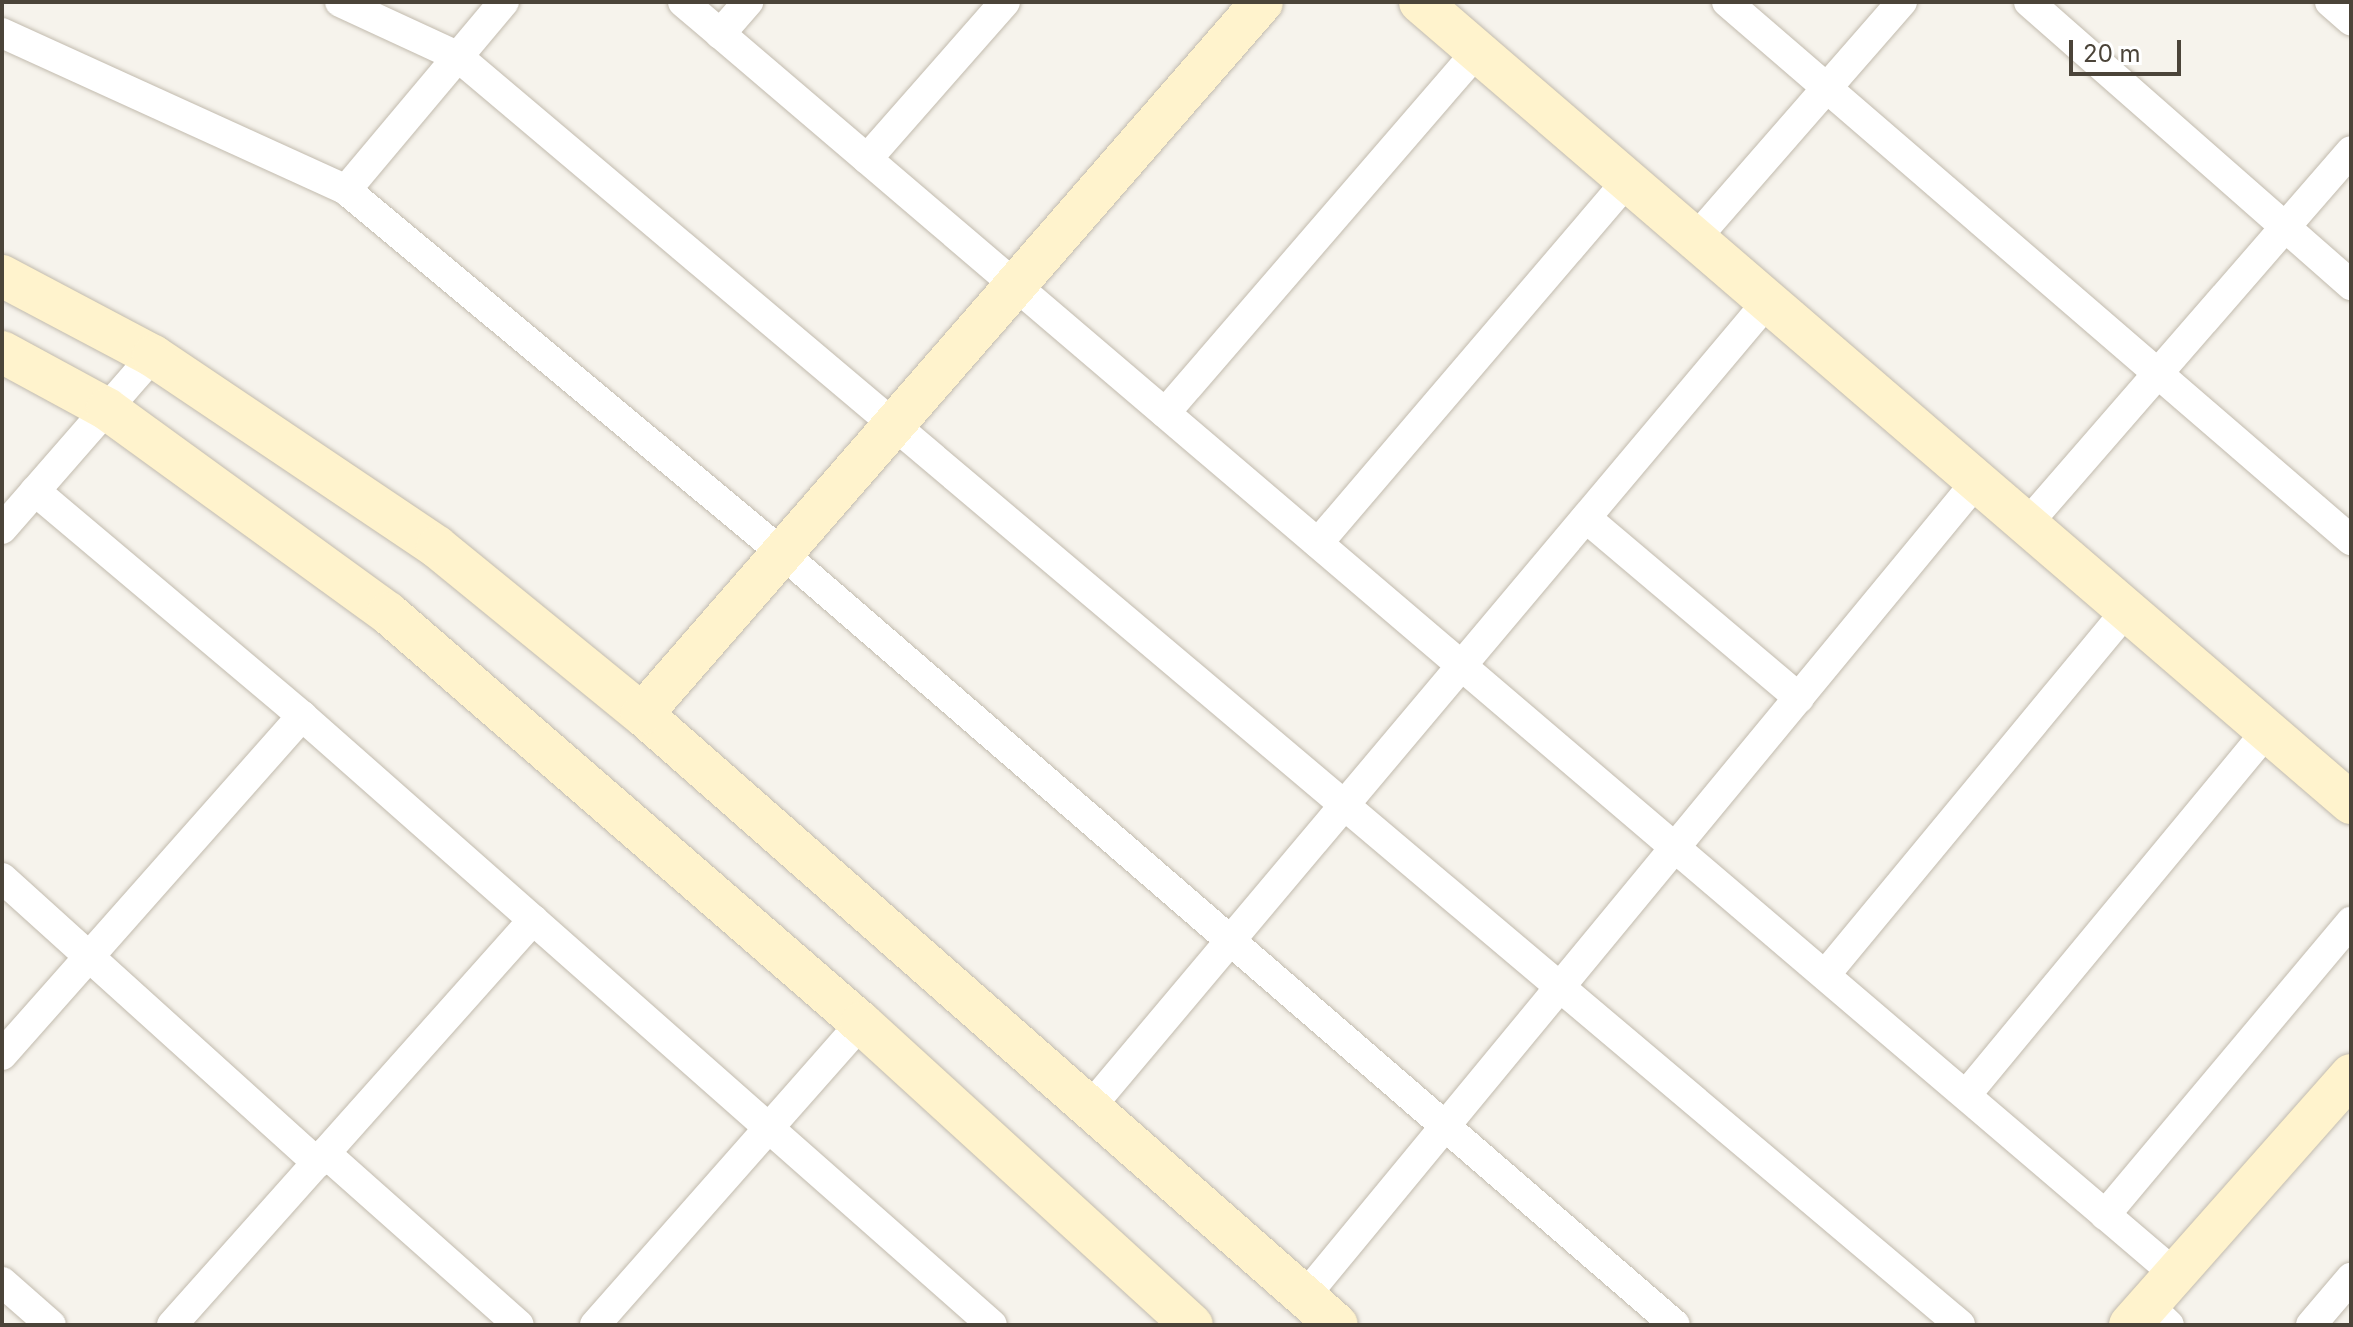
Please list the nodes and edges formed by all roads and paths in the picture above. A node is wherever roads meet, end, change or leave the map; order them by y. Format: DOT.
graph roads {
  1 [pos="340,2"];
  2 [pos="504,2"];
  3 [pos="683,2"];
  4 [pos="748,2"];
  5 [pos="1005,2"];
  6 [pos="1262,2"];
  7 [pos="1420,2"];
  8 [pos="1727,2"];
  9 [pos="1902,2"];
  10 [pos="2029,2"];
  11 [pos="2330,2"];
  12 [pos="2351,20"];
  13 [pos="2,33"];
  14 [pos="720,34"];
  15 [pos="1478,51"];
  16 [pos="457,56"];
  17 [pos="1827,88"];
  18 [pos="2351,151"];
  19 [pos="867,159"];
  20 [pos="1628,180"];
  21 [pos="346,190"];
  22 [pos="2285,227"];
  23 [pos="1695,239"];
  24 [pos="2,276"];
  25 [pos="1015,285"];
  26 [pos="2351,285"];
  27 [pos="1768,301"];
  28 [pos="2,352"];
  29 [pos="153,356"];
  30 [pos="2158,372"];
  31 [pos="107,409"];
  32 [pos="1165,413"];
  33 [pos="893,426"];
  34 [pos="1977,481"];
  35 [pos="35,491"];
  36 [pos="1586,518"];
  37 [pos="2027,524"];
  38 [pos="2,529"];
  39 [pos="2351,540"];
  40 [pos="1318,543"];
  41 [pos="782,553"];
  42 [pos="2127,610"];
  43 [pos="1462,666"];
  44 [pos="1799,698"];
  45 [pos="642,714"];
  46 [pos="302,716"];
  47 [pos="2267,731"];
  48 [pos="2351,803"];
  49 [pos="1344,806"];
  50 [pos="1675,848"];
  51 [pos="2,878"];
  52 [pos="533,920"];
  53 [pos="2351,922"];
  54 [pos="1230,941"];
  55 [pos="91,956"];
  56 [pos="1825,975"];
  57 [pos="1560,988"];
  58 [pos="861,1023"];
  59 [pos="2,1055"];
  60 [pos="2351,1075"];
  61 [pos="1966,1095"];
  62 [pos="1092,1105"];
  63 [pos="1445,1126"];
  64 [pos="767,1127"];
  65 [pos="321,1158"];
  66 [pos="2105,1215"];
  67 [pos="2175,1274"];
  68 [pos="2351,1278"];
  69 [pos="2,1282"];
  70 [pos="1305,1296"];
  71 [pos="2149,1318"];
  72 [pos="51,1325"];
  73 [pos="172,1325"];
  74 [pos="519,1325"];
  75 [pos="595,1325"];
  76 [pos="992,1325"];
  77 [pos="1192,1325"];
  78 [pos="1337,1325"];
  79 [pos="1675,1325"];
  80 [pos="1960,1325"];
  81 [pos="2311,1325"];
  1 -- 16 [label="street"];
  2 -- 16 [label="street"];
  3 -- 14 [label="street"];
  4 -- 14 [label="street"];
  5 -- 19 [label="street"];
  6 -- 25 [label="street"];
  7 -- 15 [label="street"];
  8 -- 17 [label="street"];
  9 -- 17 [label="street"];
  10 -- 22 [label="street"];
  11 -- 12 [label="street"];
  13 -- 21 [label="street"];
  14 -- 19 [label="street"];
  15 -- 20 [label="street"];
  15 -- 32 [label="street"];
  16 -- 21 [label="street"];
  16 -- 33 [label="street"];
  17 -- 23 [label="street"];
  17 -- 30 [label="street"];
  18 -- 22 [label="street"];
  19 -- 25 [label="street"];
  20 -- 23 [label="street"];
  20 -- 40 [label="street"];
  21 -- 41 [label="street"];
  22 -- 26 [label="street"];
  22 -- 30 [label="street"];
  23 -- 27 [label="street"];
  24 -- 29 [label="street"];
  25 -- 32 [label="street"];
  25 -- 33 [label="street"];
  27 -- 34 [label="street"];
  27 -- 36 [label="street"];
  28 -- 31 [label="street"];
  29 -- 31 [label="street"];
  29 -- 45 [label="street"];
  30 -- 37 [label="street"];
  30 -- 39 [label="street"];
  31 -- 35 [label="street"];
  31 -- 58 [label="street"];
  32 -- 40 [label="street"];
  33 -- 41 [label="street"];
  33 -- 49 [label="street"];
  34 -- 37 [label="street"];
  34 -- 44 [label="street"];
  35 -- 38 [label="street"];
  35 -- 46 [label="street"];
  36 -- 43 [label="street"];
  36 -- 44 [label="street"];
  37 -- 42 [label="street"];
  40 -- 43 [label="street"];
  41 -- 45 [label="street"];
  41 -- 54 [label="street"];
  42 -- 47 [label="street"];
  42 -- 56 [label="street"];
  43 -- 49 [label="street"];
  43 -- 50 [label="street"];
  44 -- 50 [label="street"];
  45 -- 62 [label="street"];
  46 -- 52 [label="street"];
  46 -- 55 [label="street"];
  47 -- 48 [label="street"];
  47 -- 61 [label="street"];
  49 -- 54 [label="street"];
  49 -- 57 [label="street"];
  50 -- 56 [label="street"];
  50 -- 57 [label="street"];
  51 -- 55 [label="street"];
  52 -- 64 [label="street"];
  52 -- 65 [label="street"];
  53 -- 66 [label="street"];
  54 -- 62 [label="street"];
  54 -- 63 [label="street"];
  55 -- 59 [label="street"];
  55 -- 65 [label="street"];
  56 -- 61 [label="street"];
  57 -- 63 [label="street"];
  57 -- 80 [label="street"];
  58 -- 64 [label="street"];
  58 -- 77 [label="street"];
  60 -- 67 [label="street"];
  61 -- 66 [label="street"];
  62 -- 70 [label="street"];
  63 -- 70 [label="street"];
  63 -- 79 [label="street"];
  64 -- 75 [label="street"];
  64 -- 76 [label="street"];
  65 -- 73 [label="street"];
  65 -- 74 [label="street"];
  66 -- 67 [label="street"];
  67 -- 71 [label="street"];
  68 -- 81 [label="street"];
  69 -- 72 [label="street"];
  70 -- 78 [label="street"];
}
